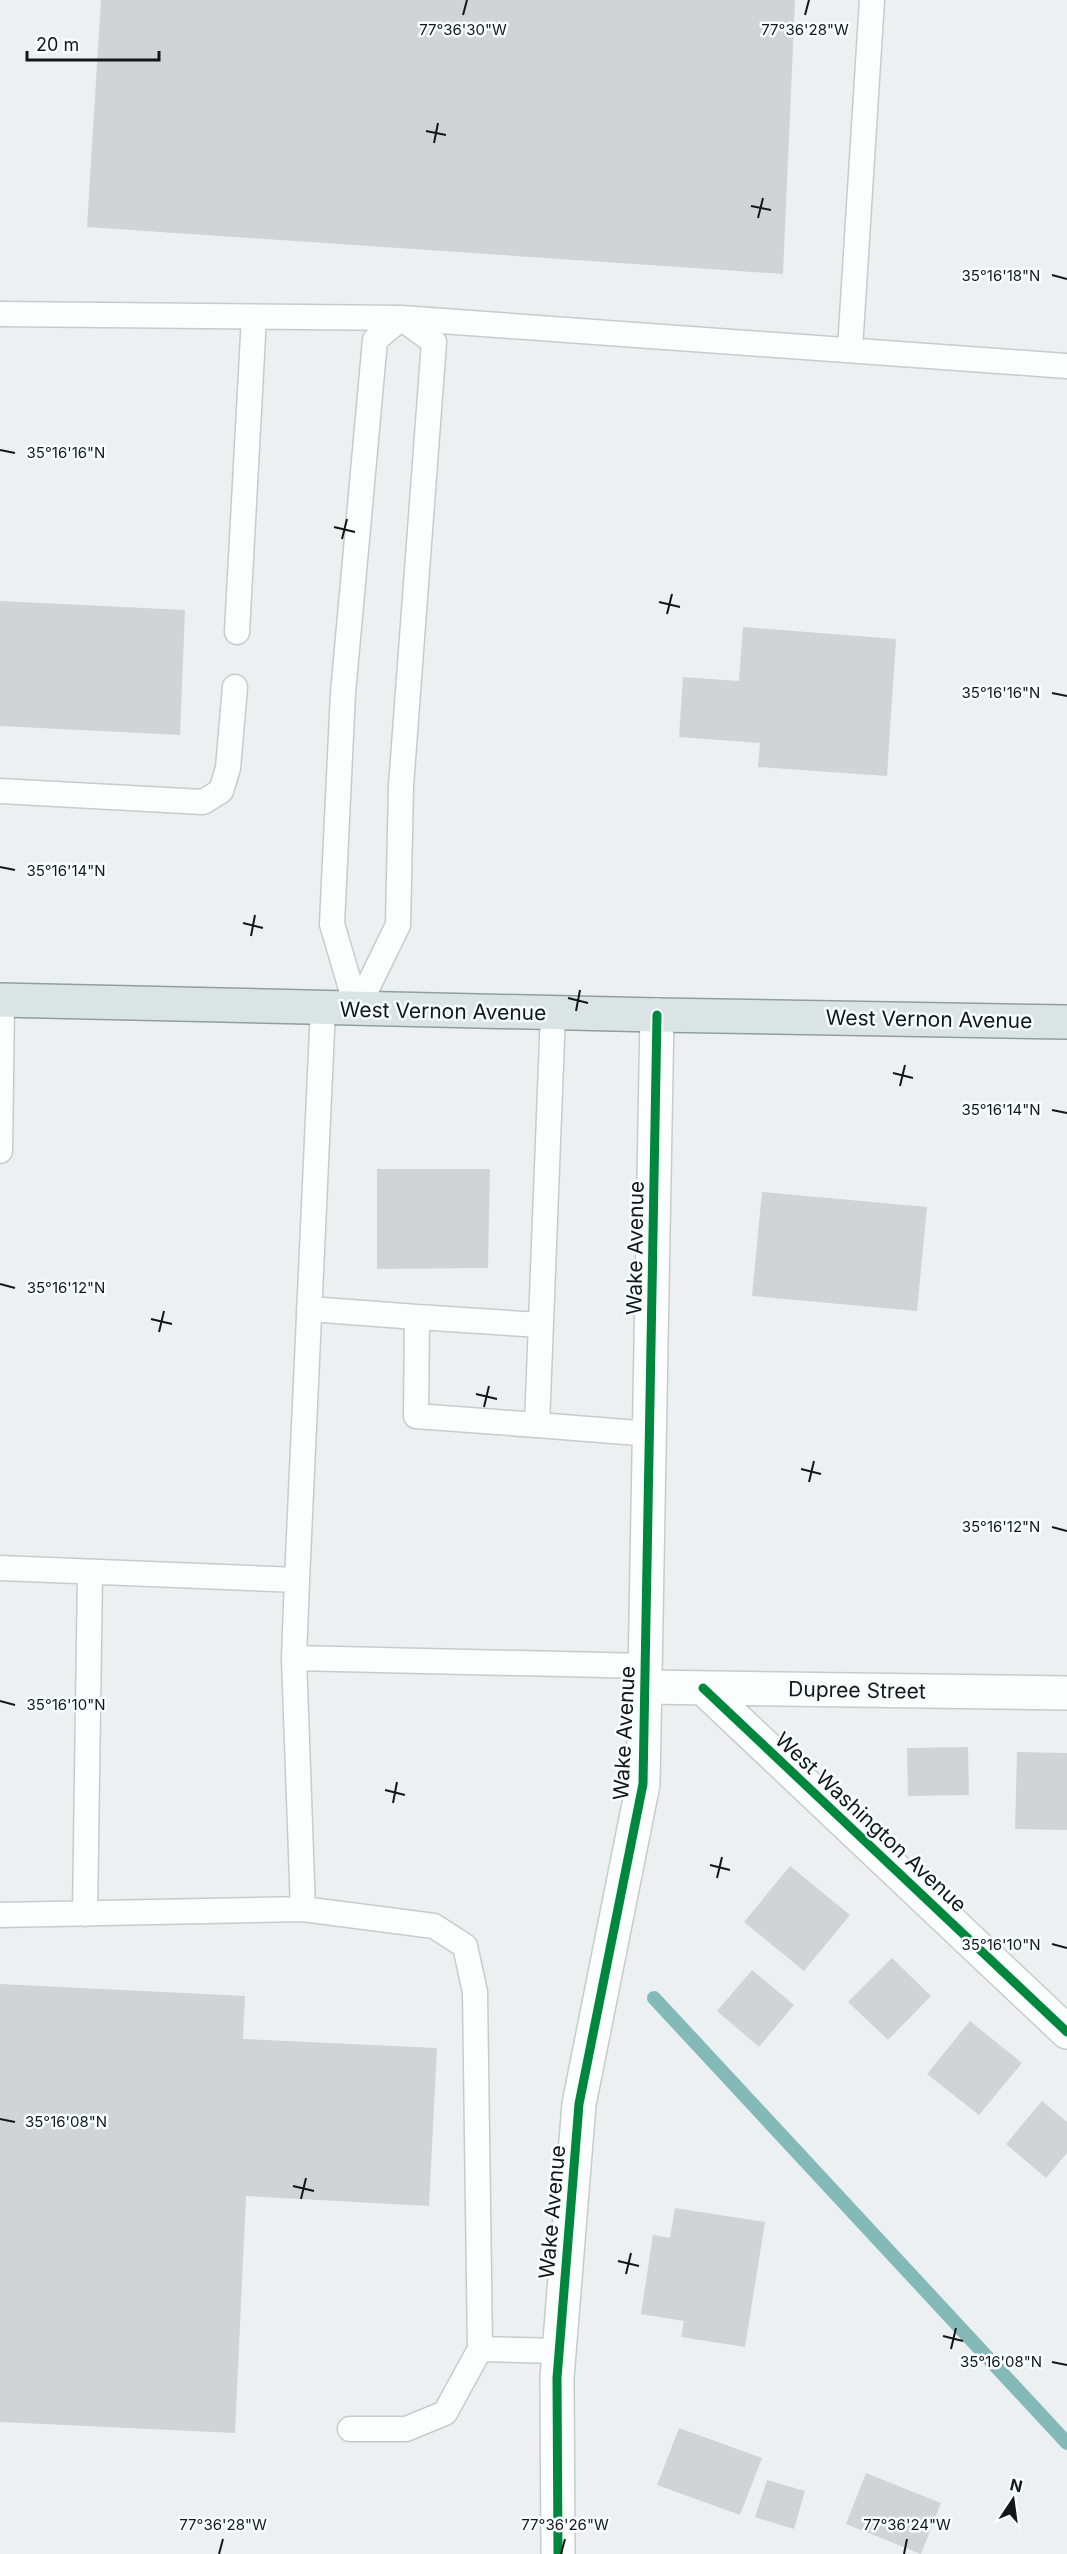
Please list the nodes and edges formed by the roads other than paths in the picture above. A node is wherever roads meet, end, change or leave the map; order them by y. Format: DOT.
graph roads {
  1 [pos="872,0"];
  2 [pos="0,314"];
  3 [pos="254,317"];
  4 [pos="401,318"];
  5 [pos="850,348"];
  6 [pos="1067,366"];
  7 [pos="237,632"];
  8 [pos="236,687"];
  9 [pos="0,791"];
  10 [pos="1,1000"];
  11 [pos="323,1008"];
  12 [pos="357,1009"];
  13 [pos="553,1013"];
  14 [pos="657,1015"];
  15 [pos="1067,1022"];
  16 [pos="0,1151"];
  17 [pos="309,1309"];
  18 [pos="417,1317"];
  19 [pos="540,1325"];
  20 [pos="537,1425"];
  21 [pos="651,1434"];
  22 [pos="0,1568"];
  23 [pos="90,1572"];
  24 [pos="297,1580"];
  25 [pos="294,1658"];
  26 [pos="647,1676"];
  27 [pos="703,1688"];
  28 [pos="1067,1693"];
  29 [pos="303,1909"];
  30 [pos="85,1914"];
  31 [pos="0,1915"];
  32 [pos="1067,2032"];
  33 [pos="480,2349"];
  34 [pos="559,2350"];
  35 [pos="350,2429"];
  36 [pos="558,2554"];
  1 -- 5 [label="lane"];
  2 -- 3 [label="lane"];
  3 -- 4 [label="lane"];
  3 -- 7 [label="lane"];
  4 -- 5 [label="lane"];
  4 -- 12 [label="lane"];
  4 -- 12 [label="lane"];
  5 -- 6 [label="lane"];
  8 -- 9 [label="lane"];
  10 -- 11 [label="main road, West Vernon Avenue"];
  10 -- 16 [label="lane"];
  11 -- 12 [label="main road, West Vernon Avenue"];
  11 -- 17 [label="lane"];
  12 -- 13 [label="main road, West Vernon Avenue"];
  13 -- 14 [label="main road, West Vernon Avenue"];
  13 -- 19 [label="lane"];
  14 -- 15 [label="main road, West Vernon Avenue"];
  14 -- 21 [label="street, Wake Avenue"];
  17 -- 18 [label="lane"];
  17 -- 24 [label="lane"];
  18 -- 19 [label="lane"];
  18 -- 20 [label="lane"];
  19 -- 20 [label="lane"];
  20 -- 21 [label="lane"];
  21 -- 26 [label="street, Wake Avenue"];
  22 -- 23 [label="lane"];
  23 -- 24 [label="lane"];
  23 -- 30 [label="lane"];
  24 -- 25 [label="lane"];
  25 -- 26 [label="lane"];
  25 -- 29 [label="lane"];
  26 -- 27 [label="street, Dupree Street"];
  26 -- 34 [label="street, Wake Avenue"];
  27 -- 28 [label="street, Dupree Street"];
  27 -- 32 [label="street, West Washington Avenue"];
  29 -- 30 [label="lane"];
  29 -- 33 [label="lane"];
  30 -- 31 [label="lane"];
  33 -- 34 [label="lane"];
  33 -- 35 [label="lane"];
  34 -- 36 [label="street, Wake Avenue"];
}
